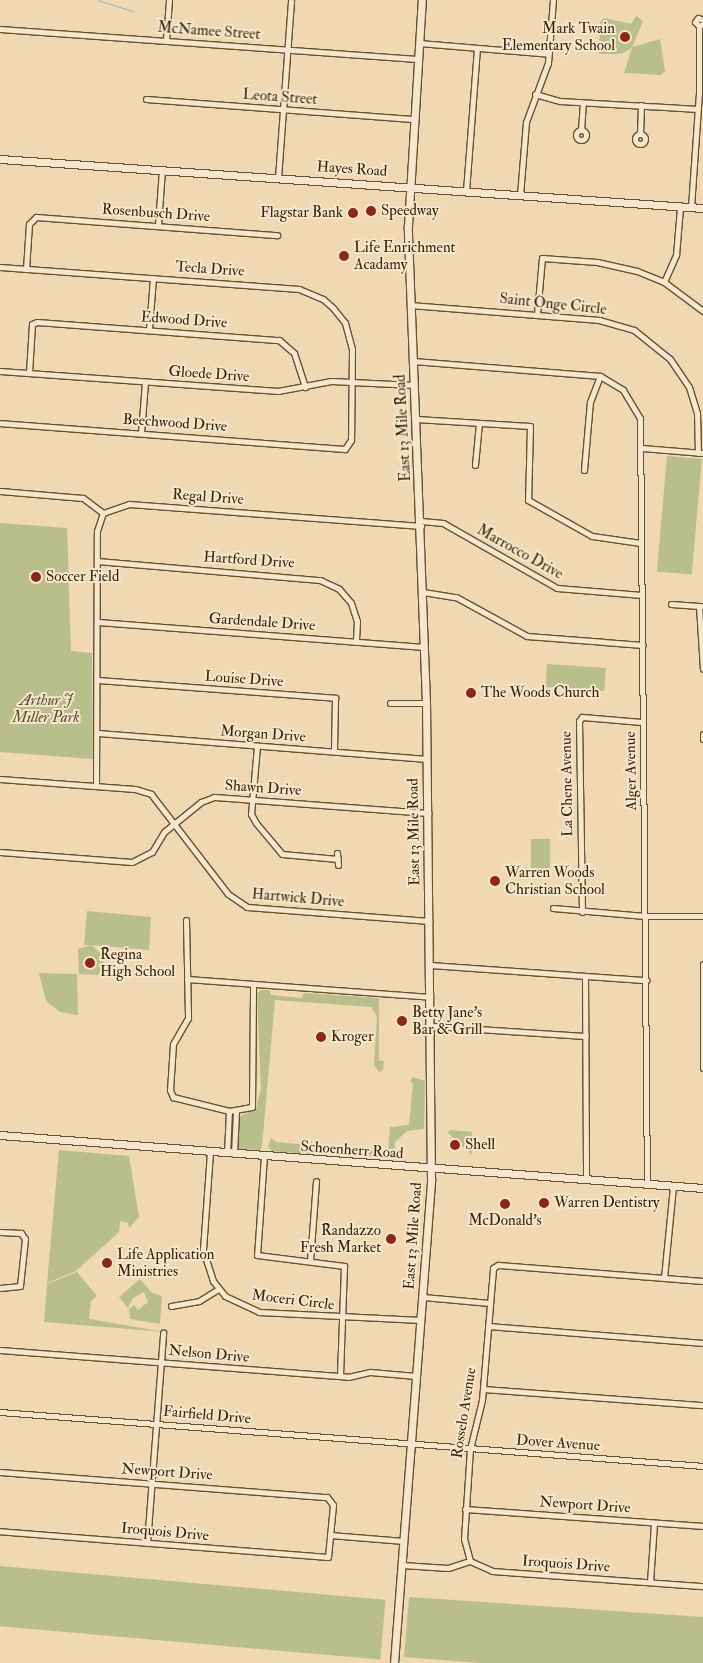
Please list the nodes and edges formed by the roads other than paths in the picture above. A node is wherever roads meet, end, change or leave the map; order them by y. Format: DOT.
graph roads {
  1 [pos="169,0"];
  2 [pos="291,0"];
  3 [pos="422,0"];
  4 [pos="553,0"];
  5 [pos="701,23"];
  6 [pos="0,29"];
  7 [pos="701,39"];
  8 [pos="166,40"];
  9 [pos="418,44"];
  10 [pos="477,48"];
  11 [pos="288,49"];
  12 [pos="549,54"];
  13 [pos="417,58"];
  14 [pos="535,94"];
  15 [pos="146,100"];
  16 [pos="583,103"];
  17 [pos="641,105"];
  18 [pos="698,108"];
  19 [pos="283,110"];
  20 [pos="412,119"];
  21 [pos="581,130"];
  22 [pos="640,134"];
  23 [pos="0,159"];
  24 [pos="162,169"];
  25 [pos="278,178"];
  26 [pos="408,187"];
  27 [pos="466,191"];
  28 [pos="520,195"];
  29 [pos="680,207"];
  30 [pos="691,208"];
  31 [pos="703,208"];
  32 [pos="158,226"];
  33 [pos="277,235"];
  34 [pos="0,267"];
  35 [pos="26,269"];
  36 [pos="153,278"];
  37 [pos="664,282"];
  38 [pos="410,305"];
  39 [pos="703,311"];
  40 [pos="537,314"];
  41 [pos="149,330"];
  42 [pos="413,361"];
  43 [pos="0,371"];
  44 [pos="29,372"];
  45 [pos="600,376"];
  46 [pos="145,382"];
  47 [pos="351,382"];
  48 [pos="414,385"];
  49 [pos="305,387"];
  50 [pos="700,412"];
  51 [pos="416,419"];
  52 [pos="0,423"];
  53 [pos="479,423"];
  54 [pos="141,433"];
  55 [pos="348,448"];
  56 [pos="642,448"];
  57 [pos="700,453"];
  58 [pos="476,465"];
  59 [pos="584,470"];
  60 [pos="0,491"];
  61 [pos="103,512"];
  62 [pos="421,523"];
  63 [pos="640,543"];
  64 [pos="97,561"];
  65 [pos="423,592"];
  66 [pos="642,595"];
  67 [pos="670,604"];
  68 [pos="701,606"];
  69 [pos="98,622"];
  70 [pos="356,642"];
  71 [pos="643,645"];
  72 [pos="424,647"];
  73 [pos="703,669"];
  74 [pos="97,680"];
  75 [pos="390,703"];
  76 [pos="426,703"];
  77 [pos="642,722"];
  78 [pos="98,733"];
  79 [pos="703,734"];
  80 [pos="703,739"];
  81 [pos="257,746"];
  82 [pos="334,752"];
  83 [pos="427,759"];
  84 [pos="0,779"];
  85 [pos="96,786"];
  86 [pos="252,799"];
  87 [pos="428,813"];
  88 [pos="175,823"];
  89 [pos="0,852"];
  90 [pos="338,859"];
  91 [pos="553,908"];
  92 [pos="582,912"];
  93 [pos="645,916"];
  94 [pos="703,916"];
  95 [pos="186,920"];
  96 [pos="429,922"];
  97 [pos="703,964"];
  98 [pos="430,966"];
  99 [pos="585,976"];
  100 [pos="187,979"];
  101 [pos="646,980"];
  102 [pos="253,984"];
  103 [pos="702,987"];
  104 [pos="430,997"];
  105 [pos="430,1026"];
  106 [pos="586,1036"];
  107 [pos="703,1048"];
  108 [pos="703,1068"];
  109 [pos="229,1111"];
  110 [pos="236,1112"];
  111 [pos="0,1135"];
  112 [pos="210,1152"];
  113 [pos="231,1153"];
  114 [pos="264,1156"];
  115 [pos="431,1170"];
  116 [pos="586,1180"];
  117 [pos="316,1181"];
  118 [pos="647,1184"];
  119 [pos="673,1186"];
  120 [pos="703,1188"];
  121 [pos="0,1232"];
  122 [pos="310,1261"];
  123 [pos="664,1278"];
  124 [pos="703,1281"];
  125 [pos="0,1288"];
  126 [pos="218,1289"];
  127 [pos="423,1297"];
  128 [pos="490,1303"];
  129 [pos="171,1306"];
  130 [pos="344,1319"];
  131 [pos="421,1320"];
  132 [pos="488,1326"];
  133 [pos="163,1333"];
  134 [pos="703,1343"];
  135 [pos="0,1350"];
  136 [pos="161,1362"];
  137 [pos="340,1376"];
  138 [pos="416,1376"];
  139 [pos="483,1389"];
  140 [pos="703,1405"];
  141 [pos="0,1412"];
  142 [pos="156,1423"];
  143 [pos="411,1444"];
  144 [pos="470,1448"];
  145 [pos="703,1466"];
  146 [pos="0,1472"];
  147 [pos="151,1483"];
  148 [pos="465,1509"];
  149 [pos="654,1522"];
  150 [pos="703,1526"];
  151 [pos="0,1531"];
  152 [pos="330,1535"];
  153 [pos="404,1541"];
  154 [pos="147,1543"];
  155 [pos="470,1561"];
  156 [pos="402,1564"];
  157 [pos="650,1582"];
  158 [pos="703,1586"];
  159 [pos="394,1663"];
  1 -- 8 [label="street"];
  2 -- 11 [label="street"];
  3 -- 9 [label="main road, East 13 Mile Road"];
  4 -- 12 [label="street"];
  5 -- 7 [label="street"];
  6 -- 8 [label="street, McNamee Street"];
  7 -- 18 [label="street"];
  8 -- 11 [label="street, McNamee Street"];
  9 -- 10 [label="street"];
  9 -- 13 [label="main road, East 13 Mile Road"];
  10 -- 12 [label="street"];
  10 -- 27 [label="street"];
  11 -- 13 [label="street, McNamee Street"];
  11 -- 19 [label="street"];
  12 -- 14 [label="street"];
  13 -- 20 [label="main road, East 13 Mile Road"];
  14 -- 16 [label="street"];
  14 -- 28 [label="street"];
  15 -- 19 [label="street, Leota Street"];
  16 -- 17 [label="street"];
  16 -- 21 [label="street"];
  17 -- 18 [label="street"];
  17 -- 22 [label="street"];
  18 -- 30 [label="street"];
  19 -- 20 [label="street, Leota Street"];
  19 -- 25 [label="street"];
  20 -- 26 [label="main road, East 13 Mile Road"];
  23 -- 24 [label="main road, Hayes Road"];
  24 -- 25 [label="main road, Hayes Road"];
  24 -- 32 [label="street"];
  25 -- 26 [label="main road, Hayes Road"];
  26 -- 27 [label="main road, Hayes Road"];
  26 -- 38 [label="main road, East 13 Mile Road"];
  27 -- 28 [label="main road, Hayes Road"];
  28 -- 29 [label="main road, Hayes Road"];
  29 -- 30 [label="main road, Hayes Road"];
  29 -- 37 [label="street"];
  30 -- 31 [label="main road, Hayes Road"];
  32 -- 33 [label="street, Rosenbusch Drive"];
  32 -- 35 [label="street, Rosenbusch Drive"];
  34 -- 35 [label="street, Tecla Drive"];
  35 -- 36 [label="street, Tecla Drive"];
  36 -- 41 [label="street"];
  36 -- 47 [label="street, Tecla Drive"];
  37 -- 39 [label="street"];
  37 -- 40 [label="street"];
  38 -- 40 [label="street, Saint Onge Circle"];
  38 -- 42 [label="main road, East 13 Mile Road"];
  40 -- 50 [label="street, Saint Onge Circle"];
  41 -- 44 [label="street, Edwood Drive"];
  41 -- 49 [label="street, Edwood Drive"];
  42 -- 45 [label="street"];
  42 -- 48 [label="main road, East 13 Mile Road"];
  43 -- 44 [label="street, Gloede Drive"];
  44 -- 46 [label="street, Gloede Drive"];
  45 -- 56 [label="street, Alger Avenue"];
  45 -- 59 [label="street"];
  46 -- 49 [label="street, Gloede Drive"];
  46 -- 54 [label="street"];
  47 -- 48 [label="street, Gloede Drive"];
  47 -- 49 [label="street, Gloede Drive"];
  47 -- 55 [label="street, Tecla Drive"];
  48 -- 51 [label="main road, East 13 Mile Road"];
  50 -- 57 [label="street, Saint Onge Circle"];
  51 -- 53 [label="street"];
  51 -- 62 [label="main road, East 13 Mile Road"];
  52 -- 54 [label="street, Beechwood Drive"];
  53 -- 58 [label="street"];
  53 -- 63 [label="street"];
  54 -- 55 [label="street, Beechwood Drive"];
  56 -- 57 [label="street"];
  56 -- 63 [label="street, Alger Avenue"];
  60 -- 61 [label="street"];
  61 -- 62 [label="street, Regal Drive"];
  61 -- 64 [label="street"];
  62 -- 65 [label="main road, East 13 Mile Road"];
  62 -- 66 [label="street, Marrocco Drive"];
  63 -- 66 [label="street, Alger Avenue"];
  64 -- 69 [label="street"];
  64 -- 70 [label="street, Hartford Drive"];
  65 -- 71 [label="street"];
  65 -- 72 [label="main road, East 13 Mile Road"];
  66 -- 71 [label="street, Alger Avenue"];
  67 -- 68 [label="street"];
  68 -- 73 [label="street"];
  69 -- 70 [label="street, Gardendale Drive"];
  69 -- 74 [label="street"];
  70 -- 72 [label="street, Gardendale Drive"];
  71 -- 77 [label="street, Alger Avenue"];
  72 -- 76 [label="main road, East 13 Mile Road"];
  74 -- 78 [label="street"];
  74 -- 82 [label="street, Louise Drive"];
  75 -- 76 [label="street"];
  76 -- 83 [label="main road, East 13 Mile Road"];
  77 -- 92 [label="street, La Chene Avenue"];
  77 -- 93 [label="street, Alger Avenue"];
  78 -- 81 [label="street, Morgan Drive"];
  78 -- 85 [label="street"];
  79 -- 80 [label="street"];
  81 -- 82 [label="street, Morgan Drive"];
  81 -- 86 [label="street"];
  82 -- 83 [label="street, Morgan Drive"];
  83 -- 87 [label="main road, East 13 Mile Road"];
  84 -- 85 [label="street"];
  85 -- 88 [label="street"];
  86 -- 87 [label="street, Shawn Drive"];
  86 -- 88 [label="street, Shawn Drive"];
  86 -- 90 [label="street"];
  87 -- 96 [label="main road, East 13 Mile Road"];
  88 -- 89 [label="street, Shawn Drive"];
  88 -- 96 [label="street, Hartwick Drive"];
  91 -- 92 [label="street"];
  92 -- 93 [label="street"];
  93 -- 94 [label="street"];
  93 -- 101 [label="street, Alger Avenue"];
  95 -- 100 [label="street"];
  96 -- 98 [label="main road, East 13 Mile Road"];
  97 -- 103 [label="street"];
  98 -- 99 [label="street"];
  98 -- 104 [label="main road, East 13 Mile Road"];
  99 -- 101 [label="street"];
  99 -- 106 [label="street"];
  100 -- 102 [label="street"];
  100 -- 109 [label="street"];
  101 -- 118 [label="street, Alger Avenue"];
  102 -- 104 [label="street"];
  102 -- 110 [label="street"];
  103 -- 107 [label="street"];
  104 -- 105 [label="main road, East 13 Mile Road"];
  105 -- 106 [label="street"];
  105 -- 115 [label="main road, East 13 Mile Road"];
  106 -- 116 [label="street"];
  107 -- 108 [label="street"];
  109 -- 110 [label="street"];
  109 -- 113 [label="street"];
  110 -- 113 [label="street"];
  111 -- 112 [label="main road, Schoenherr Road"];
  112 -- 113 [label="main road, Schoenherr Road"];
  112 -- 126 [label="street"];
  113 -- 114 [label="main road, Schoenherr Road"];
  114 -- 115 [label="main road, Schoenherr Road"];
  114 -- 122 [label="street"];
  115 -- 116 [label="main road, Schoenherr Road"];
  115 -- 127 [label="main road, East 13 Mile Road"];
  116 -- 118 [label="main road, Schoenherr Road"];
  117 -- 122 [label="street"];
  118 -- 119 [label="main road, Schoenherr Road"];
  119 -- 120 [label="main road, Schoenherr Road"];
  119 -- 123 [label="street"];
  121 -- 125 [label="street"];
  122 -- 130 [label="street"];
  123 -- 124 [label="street"];
  123 -- 128 [label="street, Rosselo Avenue"];
  126 -- 129 [label="street"];
  126 -- 130 [label="street, Moceri Circle"];
  127 -- 128 [label="street"];
  127 -- 131 [label="main road, East 13 Mile Road"];
  128 -- 132 [label="street, Rosselo Avenue"];
  130 -- 131 [label="street, Moceri Circle"];
  130 -- 137 [label="street"];
  131 -- 138 [label="main road, East 13 Mile Road"];
  132 -- 134 [label="street"];
  132 -- 139 [label="street, Rosselo Avenue"];
  133 -- 136 [label="street"];
  135 -- 136 [label="street, Nelson Drive"];
  136 -- 137 [label="street, Nelson Drive"];
  136 -- 142 [label="street"];
  137 -- 138 [label="street, Nelson Drive"];
  138 -- 143 [label="main road, East 13 Mile Road"];
  139 -- 140 [label="street"];
  139 -- 144 [label="street, Rosselo Avenue"];
  141 -- 142 [label="street, Fairfield Drive"];
  142 -- 143 [label="street, Fairfield Drive"];
  142 -- 147 [label="street"];
  143 -- 144 [label="street, Dover Avenue"];
  143 -- 153 [label="main road, East 13 Mile Road"];
  144 -- 145 [label="street, Dover Avenue"];
  144 -- 148 [label="street, Rosselo Avenue"];
  146 -- 147 [label="street, Newport Drive"];
  147 -- 152 [label="street, Newport Drive"];
  147 -- 154 [label="street"];
  148 -- 149 [label="street, Newport Drive"];
  148 -- 155 [label="street, Rosselo Avenue"];
  149 -- 150 [label="street, Newport Drive"];
  149 -- 157 [label="street"];
  151 -- 154 [label="street, Iroquois Drive"];
  152 -- 153 [label="street"];
  152 -- 154 [label="street, Iroquois Drive"];
  153 -- 156 [label="main road, East 13 Mile Road"];
  155 -- 156 [label="street"];
  155 -- 157 [label="street, Iroquois Drive"];
  156 -- 159 [label="main road, East 13 Mile Road"];
  157 -- 158 [label="street, Iroquois Drive"];
}
